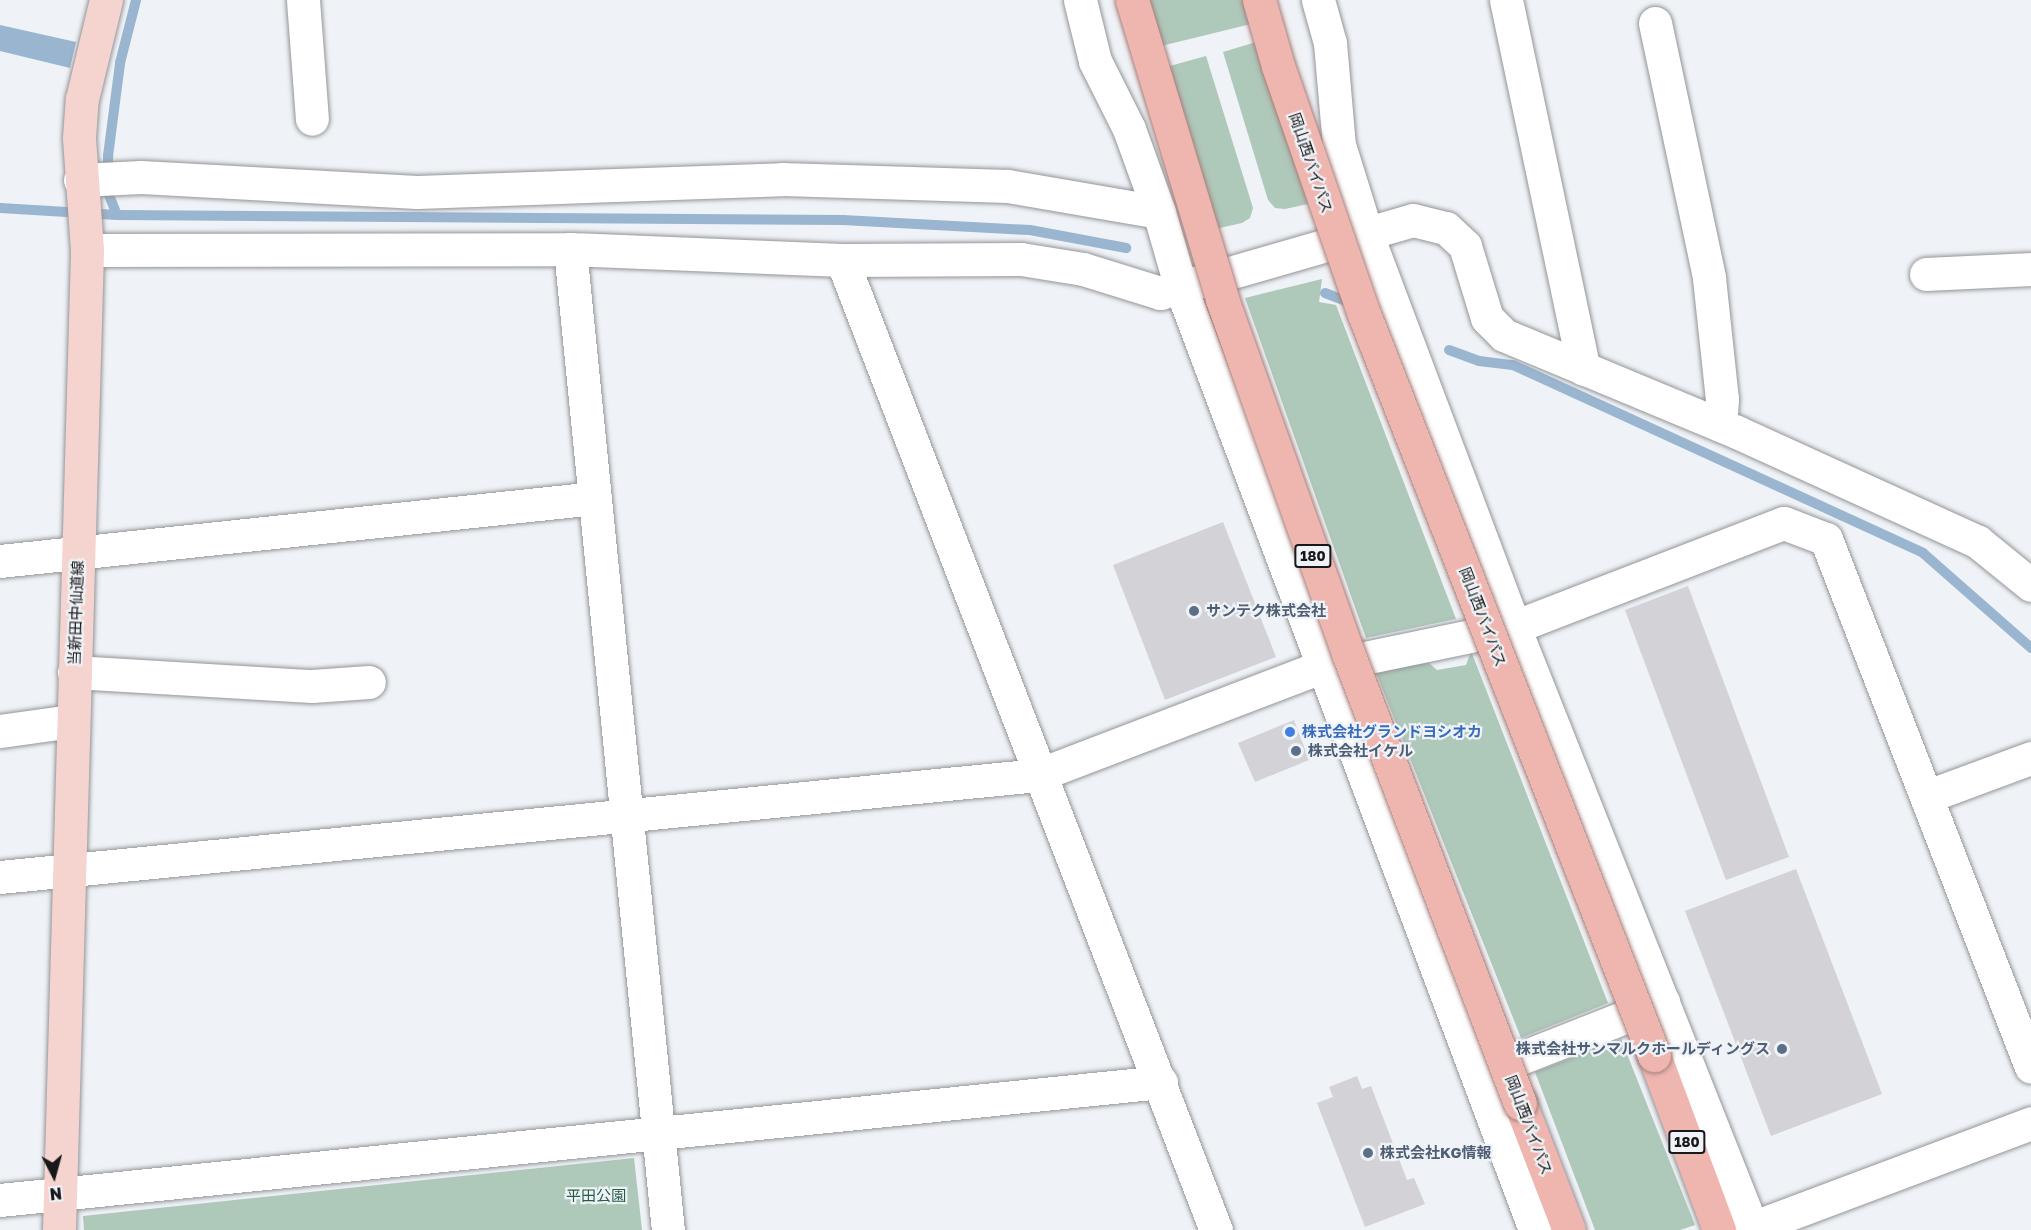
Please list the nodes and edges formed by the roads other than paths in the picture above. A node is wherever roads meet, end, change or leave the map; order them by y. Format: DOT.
graph roads {
  1 [pos="106,0"];
  2 [pos="303,0"];
  3 [pos="1080,0"];
  4 [pos="1132,0"];
  5 [pos="1259,0"];
  6 [pos="1318,0"];
  7 [pos="1506,0"];
  8 [pos="1656,23"];
  9 [pos="312,119"];
  10 [pos="92,201"];
  11 [pos="1159,212"];
  12 [pos="1366,235"];
  13 [pos="570,249"];
  14 [pos="842,260"];
  15 [pos="2031,269"];
  16 [pos="1926,274"];
  17 [pos="1181,288"];
  18 [pos="1584,369"];
  19 [pos="1720,425"];
  20 [pos="595,498"];
  21 [pos="79,553"];
  22 [pos="0,561"];
  23 [pos="2031,585"];
  24 [pos="1514,627"];
  25 [pos="1321,667"];
  26 [pos="74,672"];
  27 [pos="369,682"];
  28 [pos="72,722"];
  29 [pos="0,731"];
  30 [pos="2031,758"];
  31 [pos="1038,775"];
  32 [pos="1928,796"];
  33 [pos="627,814"];
  34 [pos="66,873"];
  35 [pos="0,877"];
  36 [pos="1663,1002"];
  37 [pos="2031,1067"];
  38 [pos="1477,1075"];
  39 [pos="1161,1082"];
  40 [pos="2031,1123"];
  41 [pos="659,1133"];
  42 [pos="59,1197"];
  43 [pos="0,1200"];
  44 [pos="1752,1229"];
  45 [pos="59,1230"];
  46 [pos="668,1230"];
  47 [pos="1216,1230"];
  48 [pos="1535,1230"];
  49 [pos="1569,1230"];
  50 [pos="1719,1230"];
  1 -- 10 [label="main road, 当新田中仙道線"];
  2 -- 9 [label="street"];
  3 -- 11 [label="street"];
  4 -- 49 [label="highway, 岡山西バイパス / 180, bridge"];
  5 -- 50 [label="highway, 岡山西バイパス / 180, bridge"];
  6 -- 12 [label="street"];
  7 -- 18 [label="street"];
  8 -- 19 [label="street"];
  10 -- 11 [label="street"];
  10 -- 13 [label="street"];
  10 -- 21 [label="main road, 当新田中仙道線"];
  11 -- 17 [label="street"];
  12 -- 17 [label="street"];
  12 -- 18 [label="street"];
  12 -- 24 [label="street"];
  13 -- 14 [label="street"];
  13 -- 20 [label="street"];
  14 -- 17 [label="street"];
  14 -- 31 [label="street"];
  15 -- 16 [label="street"];
  17 -- 25 [label="street"];
  18 -- 19 [label="street"];
  19 -- 23 [label="street"];
  20 -- 21 [label="street"];
  20 -- 33 [label="street"];
  21 -- 22 [label="street"];
  21 -- 26 [label="main road, 当新田中仙道線"];
  24 -- 25 [label="street"];
  24 -- 32 [label="street"];
  24 -- 36 [label="street"];
  25 -- 31 [label="street"];
  25 -- 38 [label="street"];
  26 -- 27 [label="street"];
  26 -- 28 [label="main road, 当新田中仙道線"];
  28 -- 29 [label="street"];
  28 -- 34 [label="main road, 当新田中仙道線"];
  30 -- 32 [label="street"];
  31 -- 33 [label="street"];
  31 -- 39 [label="street"];
  32 -- 37 [label="street"];
  33 -- 34 [label="street"];
  33 -- 41 [label="street"];
  34 -- 35 [label="street"];
  34 -- 42 [label="main road, 当新田中仙道線"];
  36 -- 38 [label="street"];
  36 -- 44 [label="street"];
  38 -- 48 [label="street"];
  39 -- 41 [label="street"];
  39 -- 47 [label="street"];
  40 -- 44 [label="street"];
  41 -- 42 [label="street"];
  41 -- 46 [label="street"];
  42 -- 43 [label="street"];
  42 -- 45 [label="main road, 当新田中仙道線"];
}
